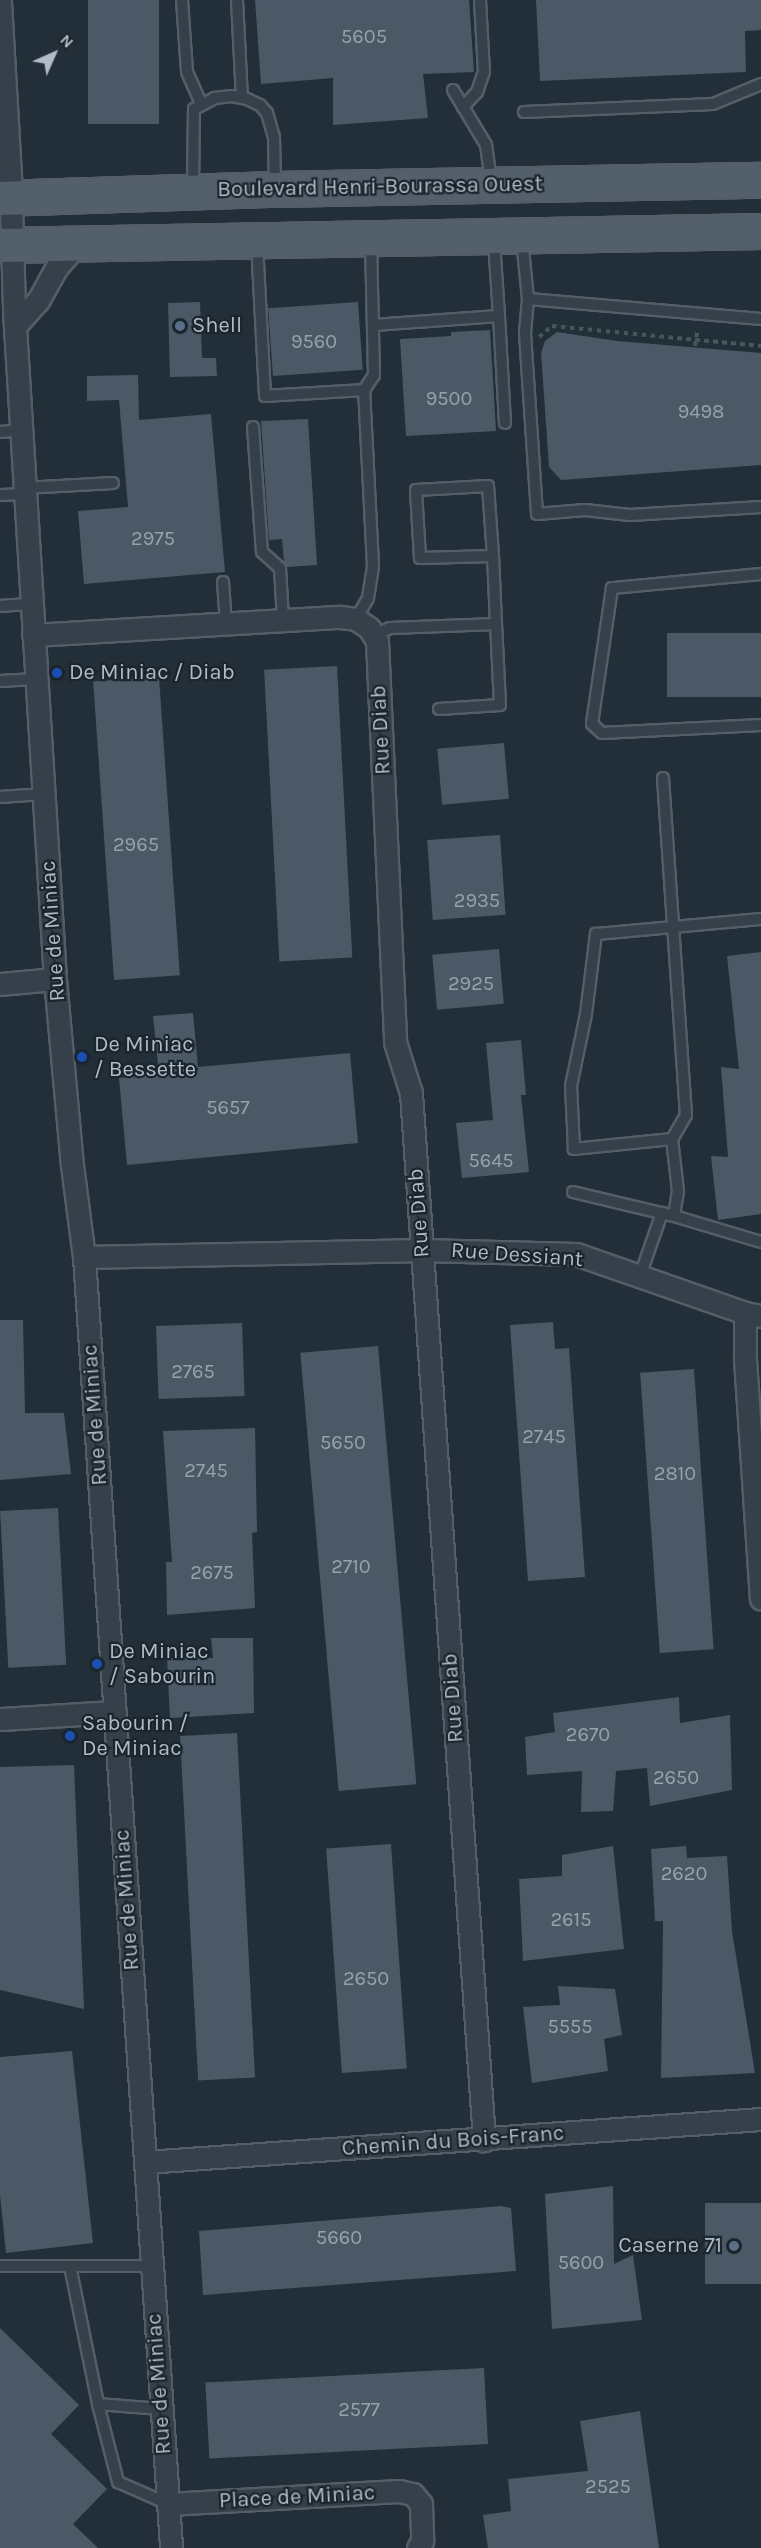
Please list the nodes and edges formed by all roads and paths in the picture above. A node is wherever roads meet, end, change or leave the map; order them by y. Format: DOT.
graph roads {
  1 [pos="182,0"];
  2 [pos="237,0"];
  3 [pos="480,0"];
  4 [pos="0,2"];
  5 [pos="761,84"];
  6 [pos="453,90"];
  7 [pos="242,98"];
  8 [pos="201,103"];
  9 [pos="463,107"];
  10 [pos="524,112"];
  11 [pos="761,180"];
  12 [pos="491,185"];
  13 [pos="275,189"];
  14 [pos="193,192"];
  15 [pos="5,198"];
  16 [pos="761,231"];
  17 [pos="508,236"];
  18 [pos="370,238"];
  19 [pos="257,240"];
  20 [pos="78,243"];
  21 [pos="5,245"];
  22 [pos="528,299"];
  23 [pos="14,315"];
  24 [pos="499,316"];
  25 [pos="761,319"];
  26 [pos="374,325"];
  27 [pos="609,331"];
  28 [pos="544,333"];
  29 [pos="549,338"];
  30 [pos="609,338"];
  31 [pos="698,340"];
  32 [pos="534,341"];
  33 [pos="696,346"];
  34 [pos="761,346"];
  35 [pos="364,390"];
  36 [pos="505,423"];
  37 [pos="253,427"];
  38 [pos="10,431"];
  39 [pos="113,483"];
  40 [pos="25,491"];
  41 [pos="0,495"];
  42 [pos="761,507"];
  43 [pos="493,556"];
  44 [pos="761,574"];
  45 [pos="223,582"];
  46 [pos="31,604"];
  47 [pos="0,606"];
  48 [pos="356,619"];
  49 [pos="283,621"];
  50 [pos="226,624"];
  51 [pos="496,624"];
  52 [pos="33,635"];
  53 [pos="373,635"];
  54 [pos="36,679"];
  55 [pos="0,681"];
  56 [pos="439,709"];
  57 [pos="761,724"];
  58 [pos="663,778"];
  59 [pos="44,794"];
  60 [pos="0,797"];
  61 [pos="761,919"];
  62 [pos="672,928"];
  63 [pos="55,980"];
  64 [pos="0,984"];
  65 [pos="672,1139"];
  66 [pos="573,1192"];
  67 [pos="662,1213"];
  68 [pos="674,1216"];
  69 [pos="761,1242"];
  70 [pos="422,1250"];
  71 [pos="84,1257"];
  72 [pos="640,1276"];
  73 [pos="753,1315"];
  74 [pos="761,1598"];
  75 [pos="115,1712"];
  76 [pos="0,1719"];
  77 [pos="761,2119"];
  78 [pos="484,2140"];
  79 [pos="145,2162"];
  80 [pos="0,2266"];
  81 [pos="70,2266"];
  82 [pos="152,2266"];
  83 [pos="98,2404"];
  84 [pos="161,2409"];
  85 [pos="168,2504"];
  86 [pos="171,2548"];
  87 [pos="418,2548"];
  1 -- 8 [label="lane"];
  2 -- 7 [label="lane"];
  3 -- 9 [label="lane"];
  4 -- 15 [label="street, Rue de Miniac"];
  5 -- 10 [label="lane"];
  6 -- 9 [label="lane"];
  7 -- 8 [label="lane"];
  7 -- 13 [label="lane"];
  8 -- 14 [label="lane"];
  9 -- 12 [label="lane"];
  11 -- 12 [label="main road, Boulevard Henri-Bourassa Ouest"];
  12 -- 13 [label="main road, Boulevard Henri-Bourassa Ouest"];
  13 -- 14 [label="main road, Boulevard Henri-Bourassa Ouest"];
  14 -- 15 [label="main road, Boulevard Henri-Bourassa Ouest"];
  15 -- 21 [label="street, Rue de Miniac"];
  16 -- 17 [label="main road"];
  17 -- 18 [label="main road"];
  17 -- 22 [label="lane"];
  17 -- 24 [label="lane"];
  18 -- 19 [label="main road"];
  18 -- 26 [label="lane"];
  19 -- 20 [label="main road"];
  19 -- 35 [label="lane"];
  20 -- 21 [label="main road"];
  20 -- 23 [label="street"];
  21 -- 23 [label="street, Rue de Miniac"];
  22 -- 25 [label="lane"];
  22 -- 42 [label="lane"];
  23 -- 38 [label="street, Rue de Miniac"];
  24 -- 26 [label="lane"];
  24 -- 36 [label="lane"];
  26 -- 35 [label="lane"];
  27 -- 28 [label="path"];
  27 -- 30 [label="path"];
  27 -- 31 [label="path"];
  28 -- 29 [label="path"];
  28 -- 32 [label="path"];
  31 -- 33 [label="path"];
  31 -- 34 [label="path"];
  35 -- 48 [label="lane"];
  37 -- 49 [label="lane"];
  38 -- 40 [label="street, Rue de Miniac"];
  39 -- 40 [label="lane"];
  40 -- 41 [label="lane"];
  40 -- 46 [label="street, Rue de Miniac"];
  43 -- 43 [label="lane"];
  43 -- 51 [label="lane"];
  44 -- 57 [label="lane"];
  45 -- 50 [label="lane"];
  46 -- 47 [label="lane"];
  46 -- 52 [label="street, Rue de Miniac"];
  48 -- 49 [label="street"];
  48 -- 53 [label="street"];
  49 -- 50 [label="street"];
  50 -- 52 [label="street"];
  51 -- 53 [label="lane"];
  51 -- 56 [label="lane"];
  52 -- 54 [label="street, Rue de Miniac"];
  53 -- 70 [label="street, Rue Diab"];
  54 -- 55 [label="lane"];
  54 -- 59 [label="street, Rue de Miniac"];
  58 -- 62 [label="lane"];
  59 -- 60 [label="lane"];
  59 -- 63 [label="street, Rue de Miniac"];
  61 -- 62 [label="lane"];
  62 -- 65 [label="lane"];
  62 -- 65 [label="lane"];
  63 -- 64 [label="street"];
  63 -- 71 [label="street, Rue de Miniac"];
  65 -- 68 [label="lane"];
  66 -- 67 [label="lane"];
  67 -- 68 [label="lane"];
  67 -- 72 [label="lane"];
  68 -- 69 [label="lane"];
  70 -- 71 [label="street, Rue Dessiant"];
  70 -- 72 [label="street, Rue Dessiant"];
  70 -- 78 [label="street, Rue Diab"];
  71 -- 75 [label="street, Rue de Miniac"];
  72 -- 73 [label="street, Rue Dessiant"];
  73 -- 74 [label="street"];
  75 -- 76 [label="street"];
  75 -- 79 [label="street, Rue de Miniac"];
  77 -- 78 [label="street, Chemin du Bois-Franc"];
  78 -- 79 [label="street, Chemin du Bois-Franc"];
  79 -- 82 [label="street, Rue de Miniac"];
  80 -- 81 [label="lane"];
  81 -- 82 [label="lane"];
  81 -- 83 [label="lane"];
  82 -- 84 [label="street, Rue de Miniac"];
  83 -- 84 [label="lane"];
  83 -- 85 [label="lane"];
  84 -- 85 [label="street, Rue de Miniac"];
  85 -- 86 [label="street"];
  85 -- 87 [label="street, Place de Miniac"];
}
